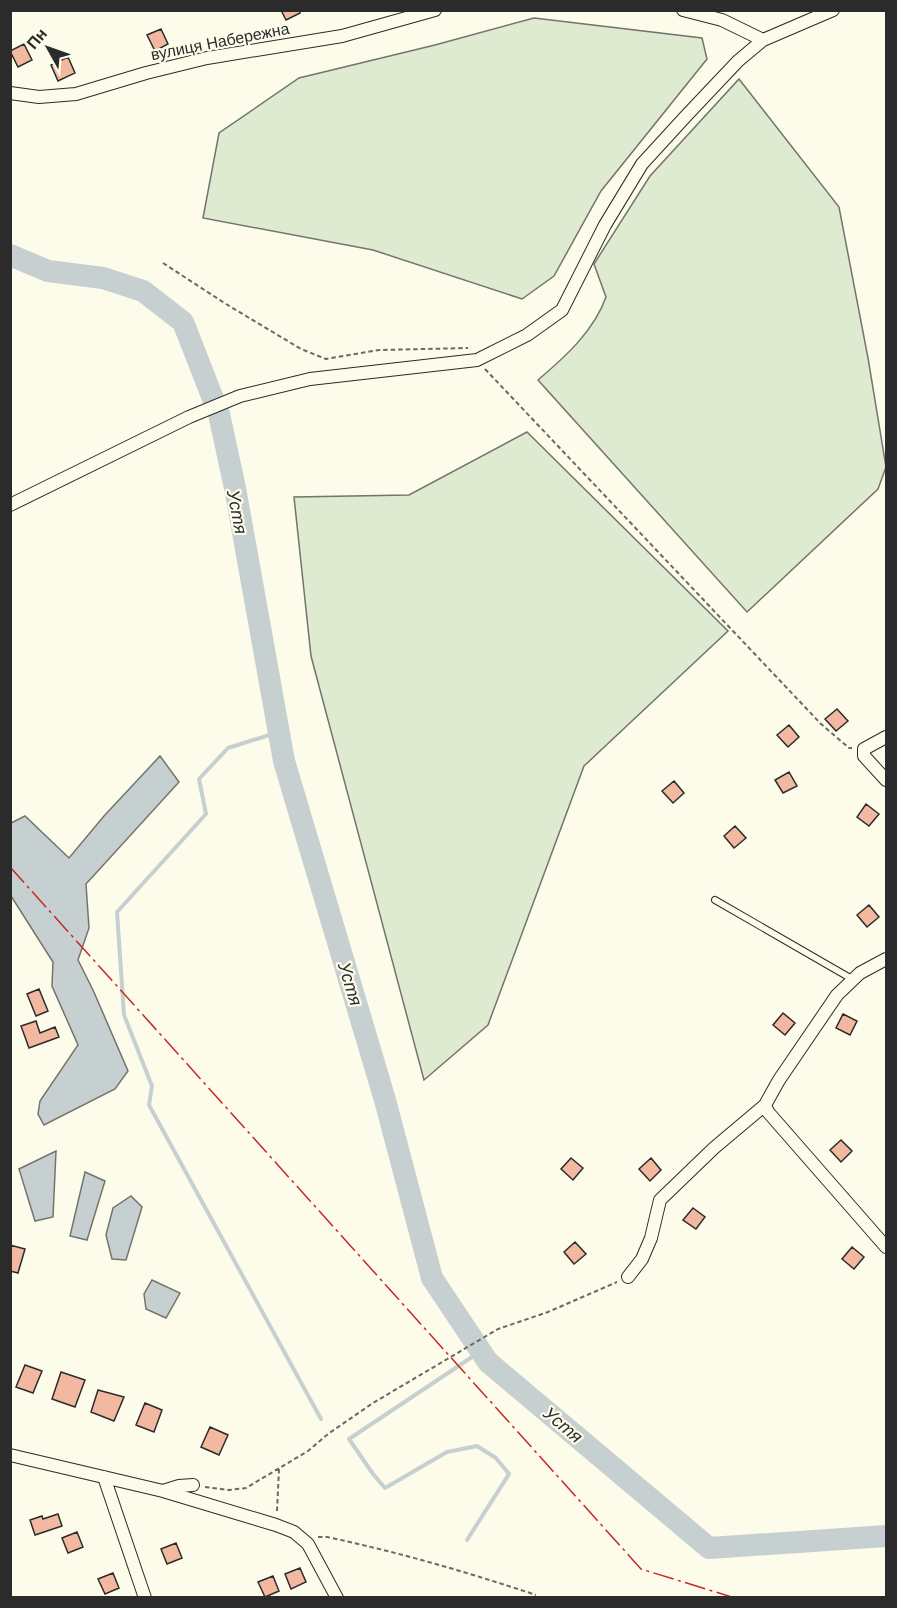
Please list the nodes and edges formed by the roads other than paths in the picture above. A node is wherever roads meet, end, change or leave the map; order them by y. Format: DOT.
graph roads {
  1 [pos="435,10"];
  2 [pos="683,10"];
  3 [pos="833,10"];
  4 [pos="763,40"];
  5 [pos="10,93"];
  6 [pos="10,505"];
  7 [pos="886,737"];
  8 [pos="886,780"];
  9 [pos="715,900"];
  10 [pos="886,958"];
  11 [pos="853,980"];
  12 [pos="765,1105"];
  13 [pos="886,1247"];
  14 [pos="628,1277"];
  15 [pos="10,1455"];
  16 [pos="104,1477"];
  17 [pos="193,1485"];
  18 [pos="163,1491"];
  19 [pos="145,1598"];
  20 [pos="337,1598"];
  1 -- 5 [label="street, вулиця Набережна"];
  2 -- 4 [label="street"];
  3 -- 4 [label="street"];
  4 -- 6 [label="street"];
  7 -- 8 [label="street"];
  9 -- 11 [label="lane"];
  10 -- 11 [label="street"];
  11 -- 12 [label="street"];
  12 -- 13 [label="street"];
  12 -- 14 [label="street"];
  15 -- 16 [label="street"];
  16 -- 18 [label="street"];
  16 -- 19 [label="street"];
  17 -- 18 [label="street"];
  18 -- 20 [label="street"];
}
